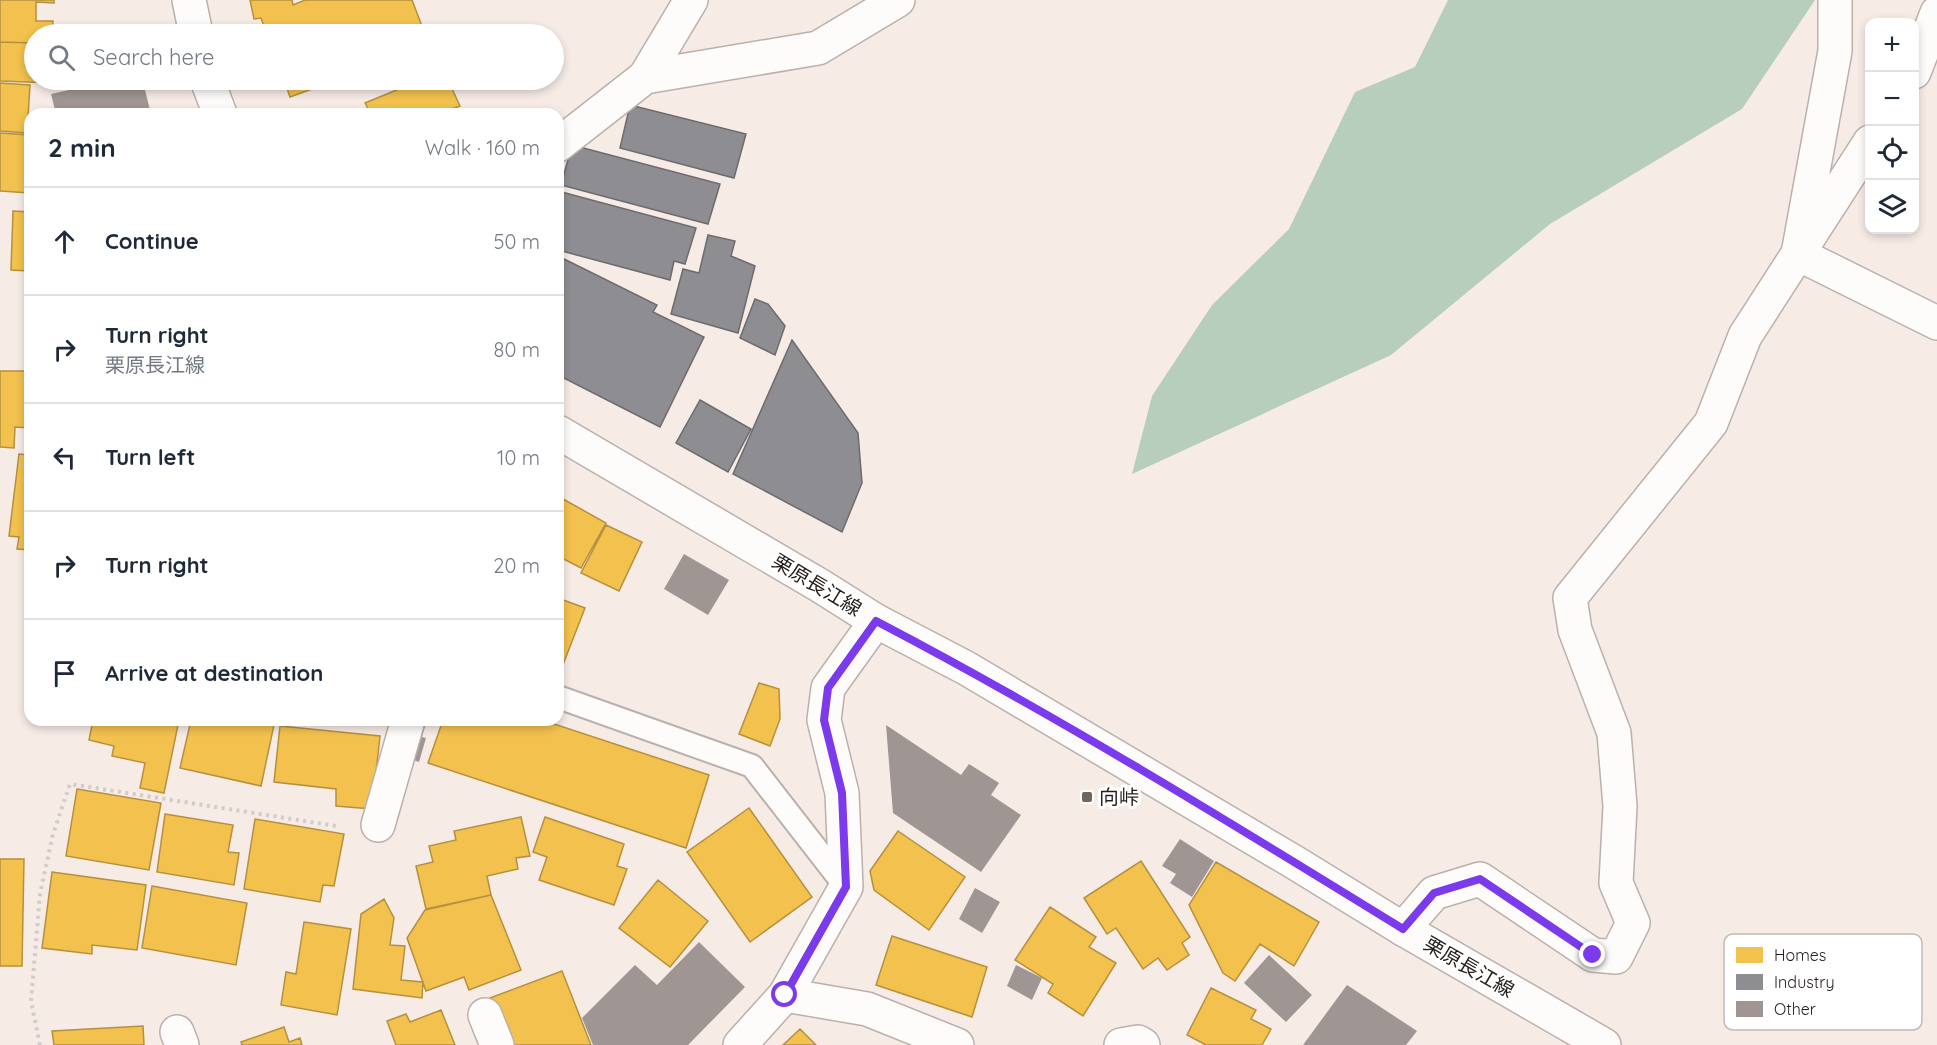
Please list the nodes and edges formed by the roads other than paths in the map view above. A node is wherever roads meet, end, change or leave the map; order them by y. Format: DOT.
graph roads {
  1 [pos="189,0"];
  2 [pos="691,0"];
  3 [pos="898,0"];
  4 [pos="1835,0"];
  5 [pos="1937,13"];
  6 [pos="194,24"];
  7 [pos="1919,60"];
  8 [pos="1919,72"];
  9 [pos="1937,75"];
  10 [pos="645,77"];
  11 [pos="211,90"];
  12 [pos="218,108"];
  13 [pos="564,140"];
  14 [pos="1865,148"];
  15 [pos="1798,254"];
  16 [pos="1937,323"];
  17 [pos="564,436"];
  18 [pos="876,621"];
  19 [pos="564,699"];
  20 [pos="406,726"];
  21 [pos="378,825"];
  22 [pos="846,887"];
  23 [pos="1403,929"];
  24 [pos="785,995"];
  25 [pos="485,1015"];
  26 [pos="497,1045"];
  27 [pos="740,1045"];
  28 [pos="957,1045"];
  29 [pos="1121,1045"];
  30 [pos="1143,1045"];
  31 [pos="1604,1045"];
  1 -- 6 [label="street"];
  2 -- 10 [label="street"];
  3 -- 10 [label="street"];
  4 -- 15 [label="street"];
  5 -- 7 [label="street"];
  8 -- 9 [label="street"];
  10 -- 13 [label="street"];
  11 -- 12 [label="street"];
  14 -- 15 [label="street"];
  15 -- 16 [label="street"];
  15 -- 23 [label="street"];
  17 -- 18 [label="street, 栗原長江線"];
  18 -- 22 [label="street"];
  18 -- 23 [label="street, 栗原長江線"];
  19 -- 22 [label="lane"];
  20 -- 21 [label="street"];
  22 -- 24 [label="street"];
  23 -- 31 [label="street, 栗原長江線"];
  24 -- 27 [label="street"];
  24 -- 28 [label="street"];
  25 -- 26 [label="street"];
  29 -- 30 [label="street"];
}
